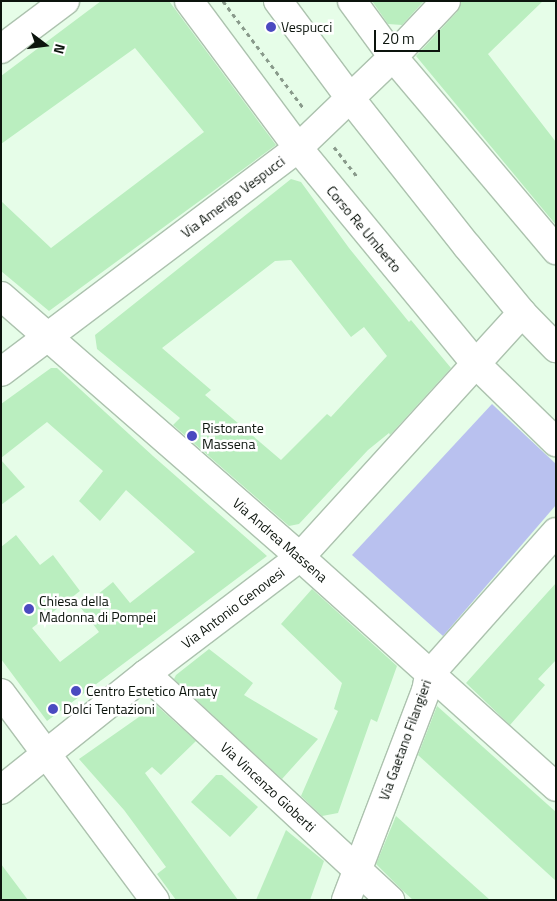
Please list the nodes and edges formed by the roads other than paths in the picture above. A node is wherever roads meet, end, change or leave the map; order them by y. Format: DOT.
graph roads {
  1 [pos="65,1"];
  2 [pos="189,1"];
  3 [pos="278,1"];
  4 [pos="352,1"];
  5 [pos="446,1"];
  6 [pos="1,49"];
  7 [pos="393,57"];
  8 [pos="350,98"];
  9 [pos="298,148"];
  10 [pos="556,250"];
  11 [pos="1,296"];
  12 [pos="522,313"];
  13 [pos="47,338"];
  14 [pos="554,344"];
  15 [pos="476,364"];
  16 [pos="1,372"];
  17 [pos="556,442"];
  18 [pos="556,532"];
  19 [pos="300,557"];
  20 [pos="146,674"];
  21 [pos="429,675"];
  22 [pos="1,693"];
  23 [pos="46,755"];
  24 [pos="556,787"];
  25 [pos="1,790"];
  26 [pos="357,870"];
  27 [pos="155,900"];
  28 [pos="346,900"];
  29 [pos="390,900"];
  1 -- 6 [label="street"];
  2 -- 9 [label="street, Corso Re Umberto"];
  3 -- 8 [label="street"];
  4 -- 7 [label="street"];
  5 -- 7 [label="street, Via Amerigo Vespucci"];
  7 -- 8 [label="street, Via Amerigo Vespucci"];
  7 -- 10 [label="street"];
  8 -- 9 [label="street, Via Amerigo Vespucci"];
  8 -- 12 [label="street"];
  9 -- 13 [label="street, Via Amerigo Vespucci"];
  9 -- 15 [label="street, Corso Re Umberto"];
  11 -- 13 [label="street, Via Andrea Massena"];
  12 -- 14 [label="street"];
  12 -- 15 [label="street, Via Antonio Genovesi"];
  13 -- 16 [label="street, Via Amerigo Vespucci"];
  13 -- 19 [label="street, Via Andrea Massena"];
  15 -- 17 [label="street, Corso Re Umberto"];
  15 -- 19 [label="street, Via Antonio Genovesi"];
  18 -- 21 [label="street, Via Gaetano Filangieri"];
  19 -- 20 [label="street, Via Antonio Genovesi"];
  19 -- 21 [label="street, Via Andrea Massena"];
  20 -- 23 [label="street, Via Antonio Genovesi"];
  20 -- 26 [label="street, Via Vincenzo Gioberti"];
  21 -- 24 [label="street, Via Andrea Massena"];
  21 -- 26 [label="street, Via Gaetano Filangieri"];
  22 -- 23 [label="street"];
  23 -- 25 [label="street, Via Antonio Genovesi"];
  23 -- 27 [label="street"];
  26 -- 28 [label="street, Via Gaetano Filangieri"];
  26 -- 29 [label="street, Via Vincenzo Gioberti"];
}
